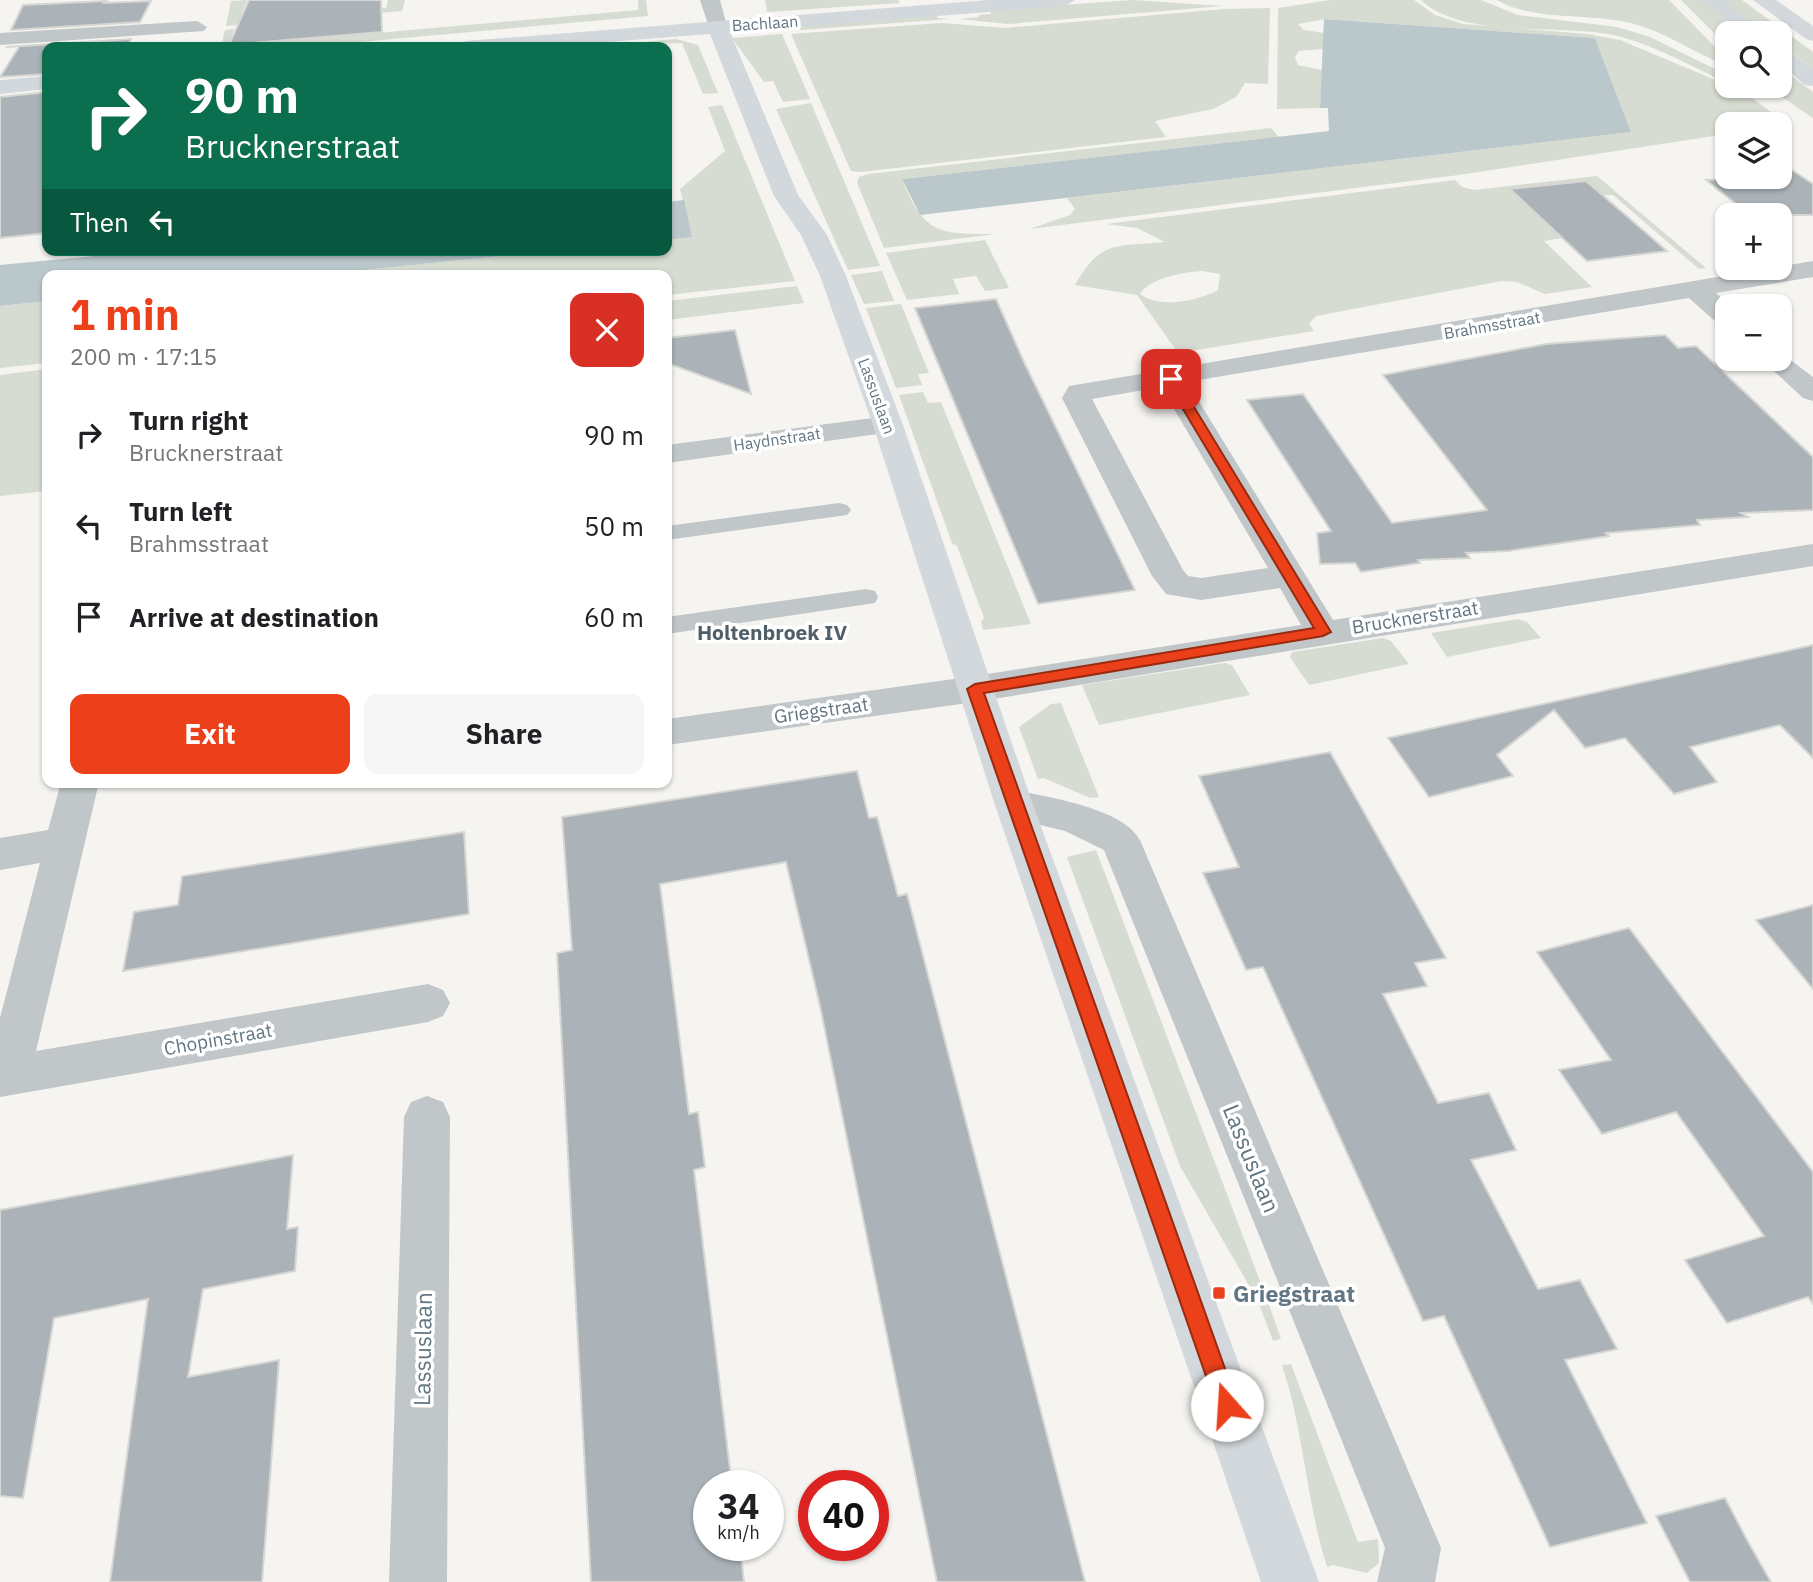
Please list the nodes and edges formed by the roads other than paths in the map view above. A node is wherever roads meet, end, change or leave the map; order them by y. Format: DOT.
graph roads {
  1 [pos="710,0"];
  2 [pos="1065,0"];
  3 [pos="1712,0"];
  4 [pos="1763,0"];
  5 [pos="1739,21"];
  6 [pos="717,26"];
  7 [pos="196,29"];
  8 [pos="1813,35"];
  9 [pos="0,38"];
  10 [pos="524,42"];
  11 [pos="1792,63"];
  12 [pos="1813,80"];
  13 [pos="42,83"];
  14 [pos="0,87"];
  15 [pos="1813,269"];
  16 [pos="1697,290"];
  17 [pos="1715,306"];
  18 [pos="1789,371"];
  19 [pos="1171,379"];
  20 [pos="1813,392"];
  21 [pos="888,425"];
  22 [pos="672,453"];
  23 [pos="839,510"];
  24 [pos="672,532"];
  25 [pos="1813,555"];
  26 [pos="1290,576"];
  27 [pos="866,597"];
  28 [pos="672,625"];
  29 [pos="1323,632"];
  30 [pos="975,689"];
  31 [pos="672,731"];
  32 [pos="79,788"];
  33 [pos="1014,805"];
  34 [pos="66,843"];
  35 [pos="0,854"];
  36 [pos="428,1003"];
  37 [pos="4,1076"];
  38 [pos="427,1117"];
  39 [pos="418,1582"];
  40 [pos="1290,1582"];
  41 [pos="1406,1582"];
  1 -- 6 [label="street, Lassuslaan"];
  2 -- 6 [label="street, Bachlaan"];
  3 -- 5 [label="street"];
  4 -- 8 [label="street"];
  6 -- 10 [label="street, Bachlaan"];
  6 -- 21 [label="street, Lassuslaan"];
  7 -- 9 [label="street"];
  11 -- 12 [label="street"];
  13 -- 14 [label="street"];
  15 -- 16 [label="street, Brahmsstraat"];
  16 -- 17 [label="street"];
  16 -- 19 [label="street, Brahmsstraat"];
  18 -- 20 [label="street"];
  19 -- 26 [label="street"];
  19 -- 26 [label="street, Brahmsstraat"];
  21 -- 22 [label="street, Haydnstraat"];
  21 -- 30 [label="street, Lassuslaan"];
  23 -- 24 [label="lane"];
  25 -- 29 [label="street, Brucknerstraat"];
  26 -- 29 [label="street"];
  27 -- 28 [label="lane"];
  29 -- 30 [label="street, Brucknerstraat"];
  30 -- 31 [label="street, Griegstraat"];
  30 -- 33 [label="street, Lassuslaan"];
  32 -- 34 [label="street, Chopinstraat"];
  33 -- 40 [label="street, Lassuslaan"];
  33 -- 41 [label="street, Lassuslaan"];
  34 -- 35 [label="street"];
  34 -- 37 [label="street, Chopinstraat"];
  36 -- 37 [label="street, Chopinstraat"];
  38 -- 39 [label="street, Lassuslaan"];
}
